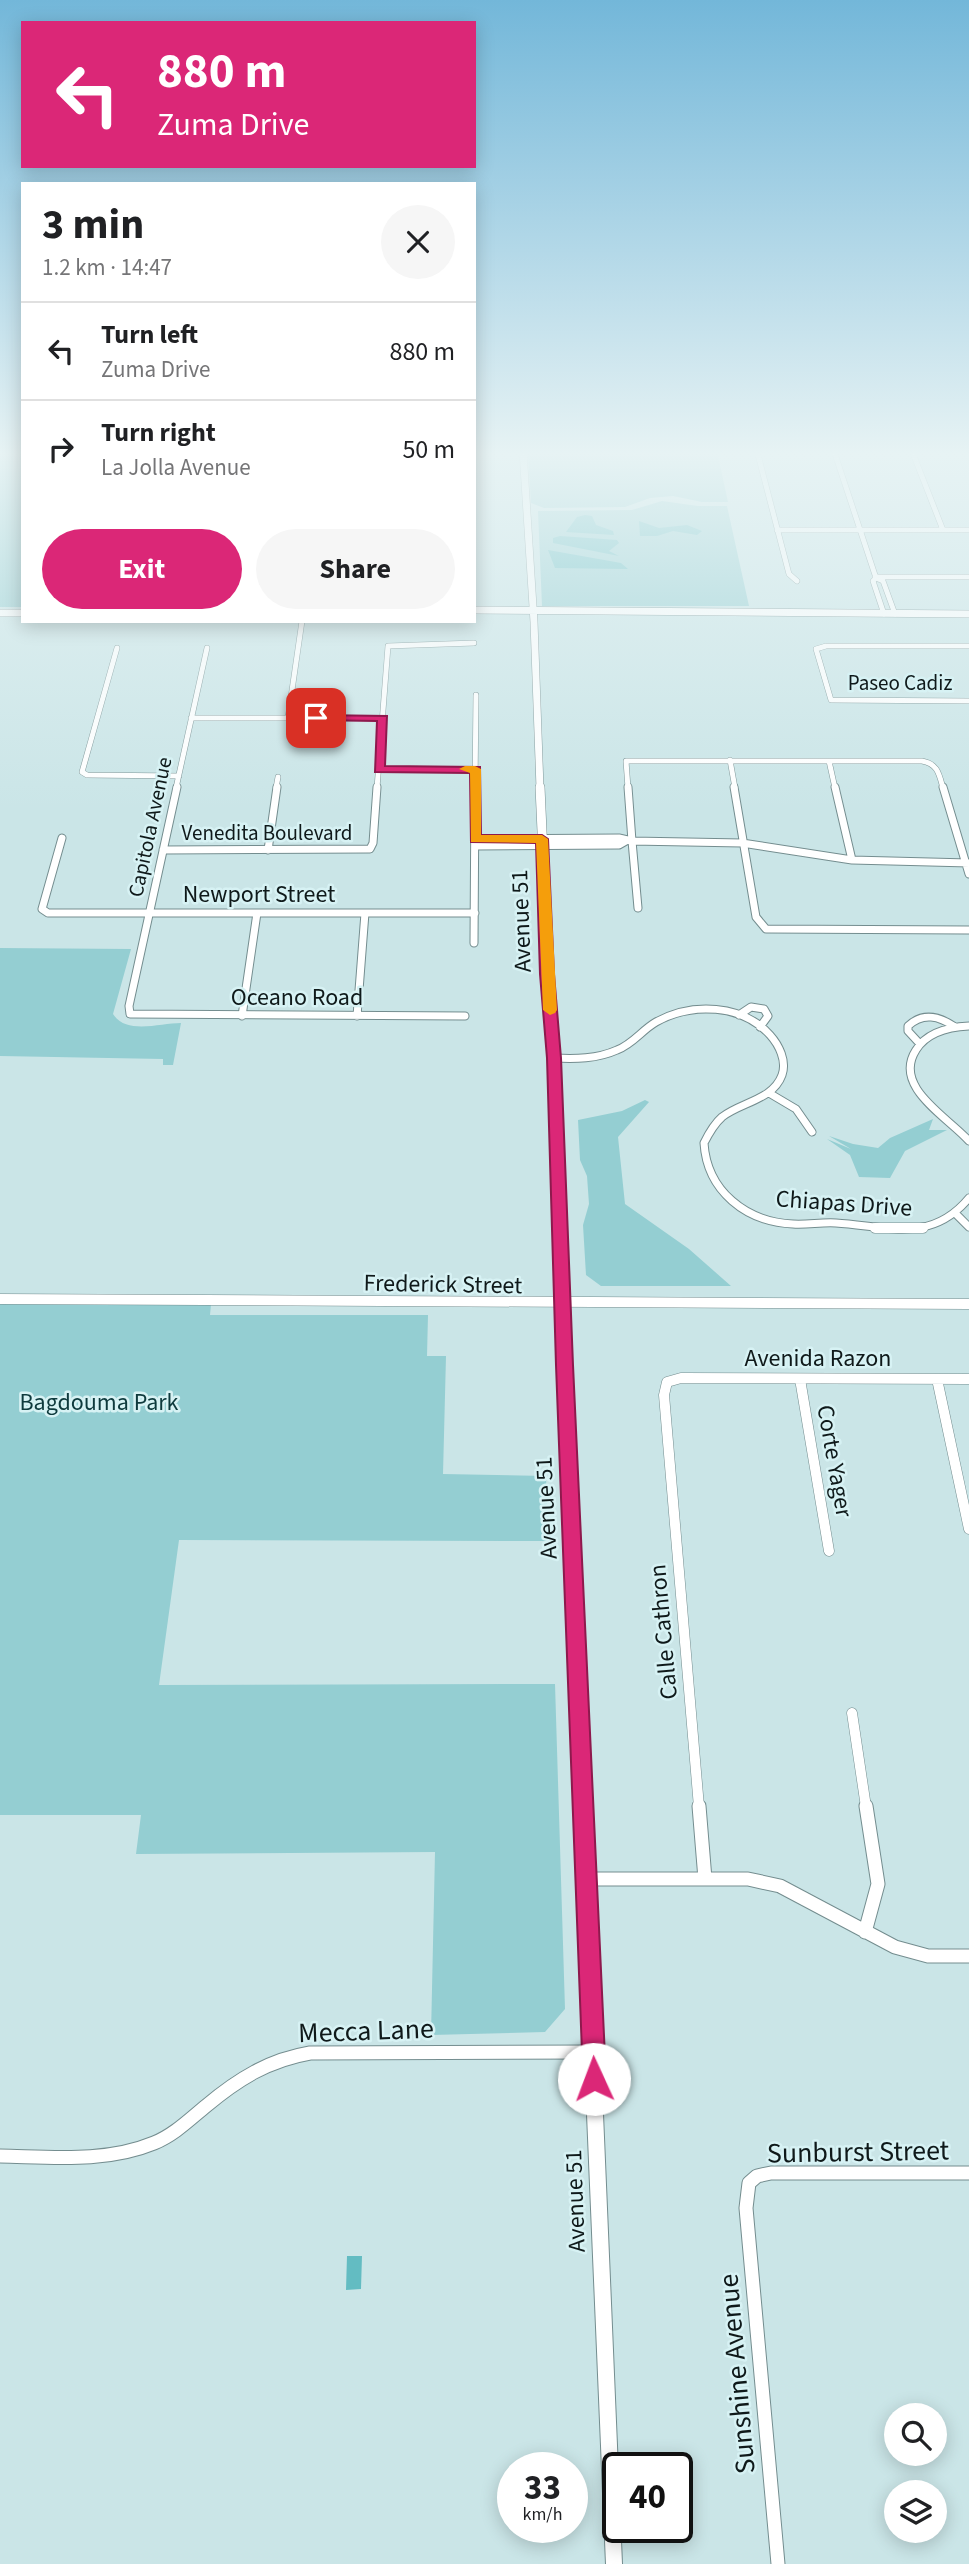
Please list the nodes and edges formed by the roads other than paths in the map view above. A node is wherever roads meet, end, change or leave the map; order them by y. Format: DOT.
graph roads {
  1 [pos="530,571"];
  2 [pos="788,571"];
  3 [pos="874,571"];
  4 [pos="876,577"];
  5 [pos="969,577"];
  6 [pos="797,581"];
  7 [pos="969,608"];
  8 [pos="0,611"];
  9 [pos="21,611"];
  10 [pos="532,611"];
  11 [pos="883,611"];
  12 [pos="894,611"];
  13 [pos="476,612"];
  14 [pos="969,614"];
  15 [pos="302,623"];
  16 [pos="474,643"];
  17 [pos="969,646"];
  18 [pos="117,648"];
  19 [pos="206,648"];
  20 [pos="476,695"];
  21 [pos="969,701"];
  22 [pos="191,718"];
  23 [pos="288,718"];
  24 [pos="383,718"];
  25 [pos="730,760"];
  26 [pos="829,761"];
  27 [pos="379,769"];
  28 [pos="475,769"];
  29 [pos="179,776"];
  30 [pos="278,777"];
  31 [pos="62,838"];
  32 [pos="629,841"];
  33 [pos="475,843"];
  34 [pos="542,843"];
  35 [pos="742,843"];
  36 [pos="163,850"];
  37 [pos="268,850"];
  38 [pos="852,860"];
  39 [pos="967,863"];
  40 [pos="969,874"];
  41 [pos="638,908"];
  42 [pos="149,913"];
  43 [pos="257,913"];
  44 [pos="365,913"];
  45 [pos="475,913"];
  46 [pos="969,930"];
  47 [pos="474,943"];
  48 [pos="130,1014"];
  49 [pos="739,1015"];
  50 [pos="242,1016"];
  51 [pos="357,1016"];
  52 [pos="465,1016"];
  53 [pos="969,1026"];
  54 [pos="761,1027"];
  55 [pos="955,1027"];
  56 [pos="920,1044"];
  57 [pos="554,1058"];
  58 [pos="769,1093"];
  59 [pos="813,1132"];
  60 [pos="969,1141"];
  61 [pos="969,1198"];
  62 [pos="956,1214"];
  63 [pos="969,1227"];
  64 [pos="0,1299"];
  65 [pos="563,1304"];
  66 [pos="969,1304"];
  67 [pos="800,1379"];
  68 [pos="937,1379"];
  69 [pos="969,1379"];
  70 [pos="667,1382"];
  71 [pos="969,1530"];
  72 [pos="829,1551"];
  73 [pos="852,1713"];
  74 [pos="587,1879"];
  75 [pos="705,1879"];
  76 [pos="865,1932"];
  77 [pos="969,1956"];
  78 [pos="593,2052"];
  79 [pos="0,2156"];
  80 [pos="969,2173"];
  81 [pos="750,2180"];
  82 [pos="614,2564"];
  83 [pos="778,2564"];
  1 -- 10 [label="street, Avenue 51"];
  2 -- 6 [label="street"];
  3 -- 4 [label="street"];
  4 -- 5 [label="street"];
  4 -- 11 [label="street"];
  4 -- 12 [label="street"];
  7 -- 12 [label="street"];
  8 -- 9 [label="street"];
  10 -- 11 [label="street"];
  10 -- 13 [label="street"];
  10 -- 34 [label="street, Avenue 51"];
  11 -- 12 [label="street"];
  12 -- 14 [label="street"];
  15 -- 23 [label="street"];
  16 -- 24 [label="street"];
  17 -- 21 [label="street, Paseo Cadiz"];
  18 -- 29 [label="street"];
  19 -- 22 [label="street, Capitola Avenue"];
  20 -- 28 [label="street"];
  22 -- 23 [label="street"];
  22 -- 29 [label="street, Capitola Avenue"];
  23 -- 24 [label="street"];
  24 -- 27 [label="street"];
  25 -- 26 [label="street"];
  25 -- 32 [label="street"];
  25 -- 35 [label="street"];
  26 -- 38 [label="street"];
  26 -- 39 [label="street"];
  27 -- 28 [label="street"];
  27 -- 37 [label="street, Venedita Boulevard"];
  28 -- 33 [label="street"];
  29 -- 36 [label="street, Capitola Avenue"];
  30 -- 37 [label="street"];
  31 -- 42 [label="street, Newport Street"];
  32 -- 34 [label="street"];
  32 -- 35 [label="street"];
  32 -- 41 [label="street"];
  33 -- 34 [label="street"];
  33 -- 45 [label="street"];
  34 -- 57 [label="street, Avenue 51"];
  35 -- 38 [label="street"];
  35 -- 46 [label="street"];
  36 -- 37 [label="street, Venedita Boulevard"];
  36 -- 42 [label="street, Capitola Avenue"];
  38 -- 39 [label="street"];
  39 -- 40 [label="street"];
  42 -- 43 [label="street, Newport Street"];
  42 -- 48 [label="street, Capitola Avenue"];
  43 -- 44 [label="street, Newport Street"];
  43 -- 50 [label="street"];
  44 -- 45 [label="street, Newport Street"];
  44 -- 51 [label="street"];
  45 -- 47 [label="street"];
  48 -- 50 [label="street, Oceano Road"];
  49 -- 54 [label="street"];
  49 -- 54 [label="street"];
  49 -- 57 [label="street"];
  50 -- 51 [label="street, Oceano Road"];
  51 -- 52 [label="street, Oceano Road"];
  53 -- 55 [label="street"];
  54 -- 58 [label="street"];
  55 -- 56 [label="street"];
  55 -- 56 [label="street"];
  56 -- 60 [label="street"];
  57 -- 65 [label="street, Avenue 51"];
  58 -- 59 [label="street"];
  58 -- 62 [label="street, Chiapas Drive"];
  61 -- 62 [label="street, Chiapas Drive"];
  62 -- 63 [label="street"];
  64 -- 65 [label="street, Frederick Street"];
  65 -- 66 [label="street, Frederick Street"];
  65 -- 74 [label="street, Avenue 51"];
  67 -- 68 [label="street, Avenida Razon"];
  67 -- 70 [label="street, Avenida Razon"];
  67 -- 72 [label="street, Corte Yager"];
  68 -- 69 [label="street, Avenida Razon"];
  68 -- 71 [label="street"];
  70 -- 75 [label="street, Calle Cathron"];
  73 -- 76 [label="street"];
  74 -- 75 [label="street"];
  74 -- 78 [label="street, Avenue 51"];
  75 -- 76 [label="street"];
  76 -- 77 [label="street"];
  78 -- 79 [label="street, Mecca Lane"];
  78 -- 82 [label="street, Avenue 51"];
  80 -- 81 [label="street, Sunburst Street"];
  81 -- 83 [label="street, Sunshine Avenue"];
}
